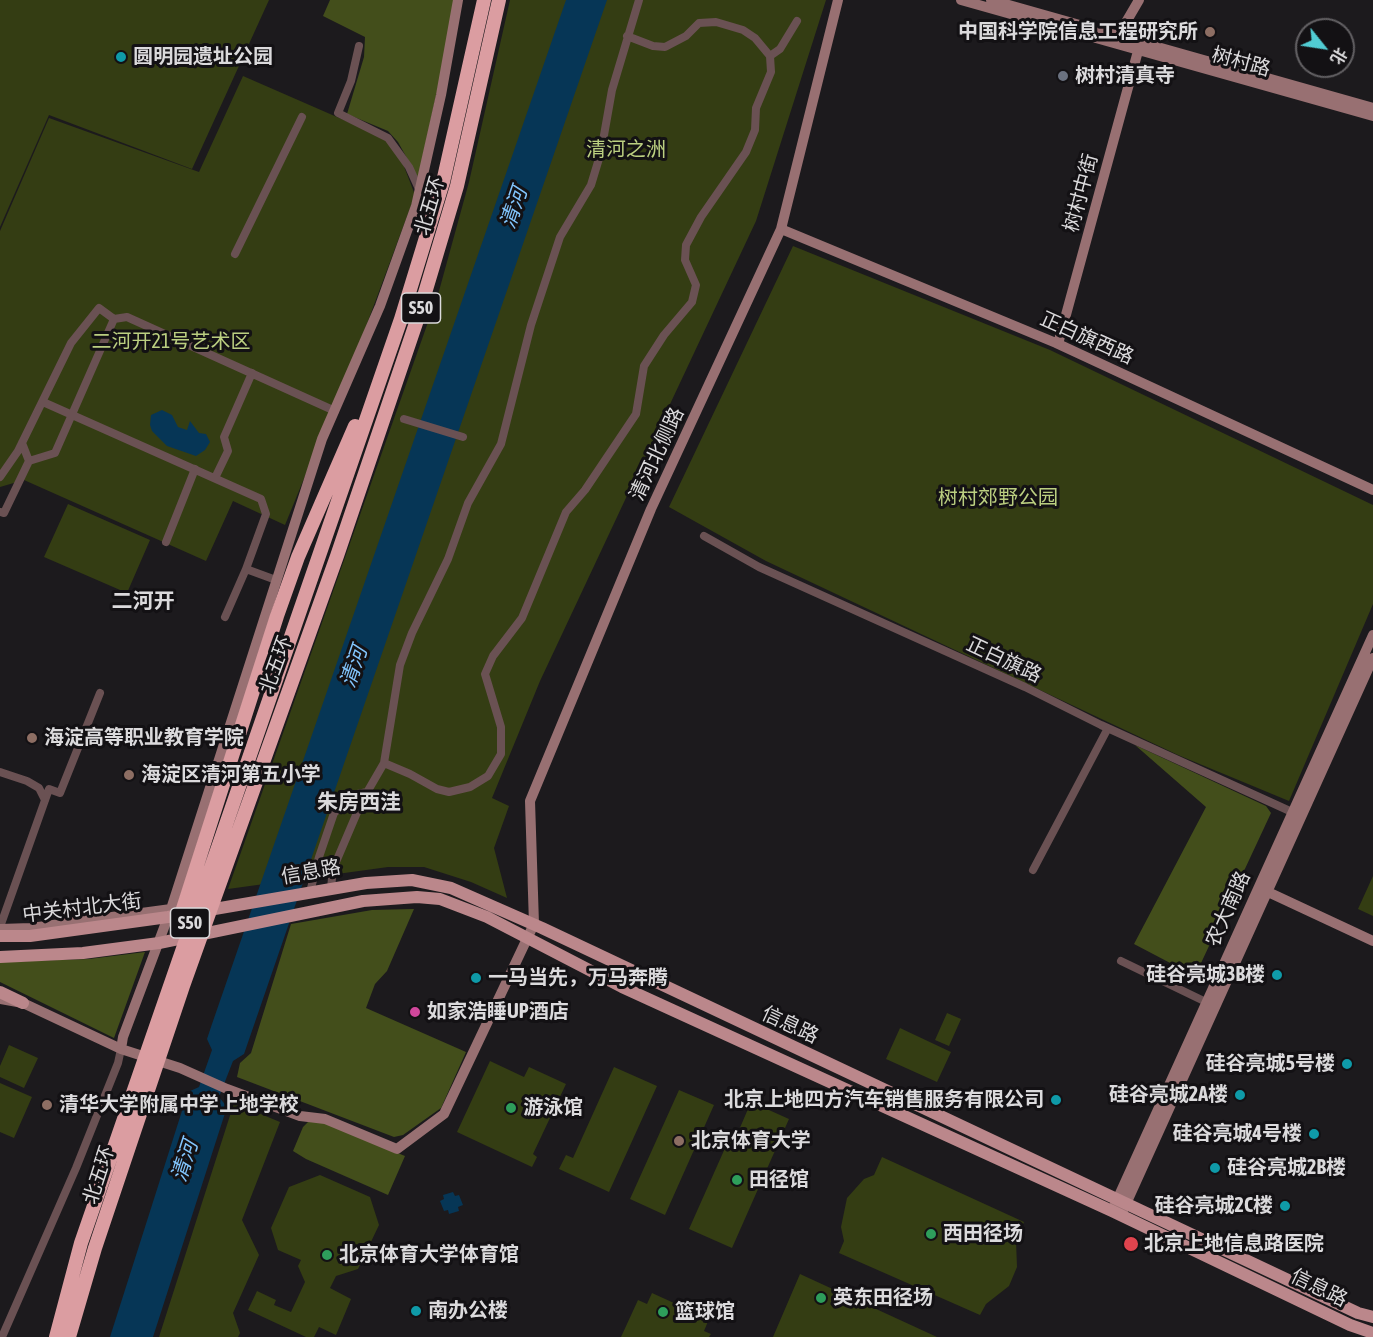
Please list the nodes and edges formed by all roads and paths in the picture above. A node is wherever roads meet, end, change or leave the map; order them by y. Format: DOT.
graph roads {
  1 [pos="458,0"];
  2 [pos="484,0"];
  3 [pos="499,0"];
  4 [pos="639,0"];
  5 [pos="838,0"];
  6 [pos="961,0"];
  7 [pos="991,0"];
  8 [pos="1139,0"];
  9 [pos="797,21"];
  10 [pos="627,36"];
  11 [pos="1116,40"];
  12 [pos="359,46"];
  13 [pos="1138,51"];
  14 [pos="770,56"];
  15 [pos="1373,108"];
  16 [pos="302,117"];
  17 [pos="1373,117"];
  18 [pos="420,190"];
  19 [pos="781,229"];
  20 [pos="235,254"];
  21 [pos="114,319"];
  22 [pos="400,319"];
  23 [pos="1059,344"];
  24 [pos="252,374"];
  25 [pos="43,402"];
  26 [pos="335,411"];
  27 [pos="72,414"];
  28 [pos="404,419"];
  29 [pos="463,437"];
  30 [pos="22,443"];
  31 [pos="29,461"];
  32 [pos="195,469"];
  33 [pos="0,477"];
  34 [pos="215,478"];
  35 [pos="1373,490"];
  36 [pos="0,512"];
  37 [pos="704,536"];
  38 [pos="166,542"];
  39 [pos="246,569"];
  40 [pos="276,580"];
  41 [pos="225,617"];
  42 [pos="1373,635"];
  43 [pos="1373,658"];
  44 [pos="100,693"];
  45 [pos="1107,728"];
  46 [pos="384,764"];
  47 [pos="0,772"];
  48 [pos="367,792"];
  49 [pos="45,800"];
  50 [pos="1292,812"];
  51 [pos="1033,870"];
  52 [pos="331,888"];
  53 [pos="1269,890"];
  54 [pos="313,891"];
  55 [pos="173,913"];
  56 [pos="534,924"];
  57 [pos="0,928"];
  58 [pos="1373,934"];
  59 [pos="0,936"];
  60 [pos="528,938"];
  61 [pos="1373,941"];
  62 [pos="159,943"];
  63 [pos="0,957"];
  64 [pos="1121,961"];
  65 [pos="0,992"];
  66 [pos="0,999"];
  67 [pos="1206,1002"];
  68 [pos="23,1003"];
  69 [pos="121,1049"];
  70 [pos="1122,1201"];
  71 [pos="1116,1213"];
  72 [pos="95,1248"];
  73 [pos="1373,1317"];
  74 [pos="1372,1334"];
  75 [pos="2,1337"];
  76 [pos="56,1337"];
  77 [pos="69,1337"];
  78 [pos="78,1337"];
  1 -- 18 [label="street"];
  2 -- 22 [label="highway, 北五环 / S50"];
  3 -- 72 [label="highway, 北五环 / S50"];
  4 -- 10 [label="street"];
  5 -- 19 [label="street, 清河北侧路"];
  6 -- 11 [label="street, 树村路"];
  7 -- 11 [label="street, 树村路"];
  8 -- 11 [label="street"];
  9 -- 14 [label="street"];
  10 -- 14 [label="street"];
  10 -- 46 [label="street"];
  11 -- 13 [label="street, 树村路"];
  11 -- 15 [label="street, 树村路"];
  12 -- 18 [label="street"];
  13 -- 17 [label="street, 树村路"];
  13 -- 23 [label="street, 树村中街"];
  14 -- 46 [label="street"];
  16 -- 20 [label="street"];
  18 -- 26 [label="street"];
  19 -- 23 [label="street, 正白旗西路"];
  19 -- 56 [label="street, 清河北侧路"];
  21 -- 24 [label="street"];
  21 -- 25 [label="street"];
  21 -- 27 [label="street"];
  22 -- 55 [label="highway"];
  22 -- 76 [label="highway, 北五环 / S50"];
  23 -- 35 [label="street, 正白旗西路"];
  24 -- 26 [label="street"];
  24 -- 34 [label="street"];
  25 -- 27 [label="street"];
  25 -- 30 [label="street"];
  26 -- 40 [label="street"];
  27 -- 31 [label="street"];
  27 -- 32 [label="street"];
  28 -- 29 [label="street"];
  30 -- 31 [label="street"];
  30 -- 33 [label="street"];
  31 -- 36 [label="street"];
  32 -- 34 [label="street"];
  32 -- 38 [label="street"];
  34 -- 39 [label="street"];
  37 -- 45 [label="street, 正白旗路"];
  39 -- 40 [label="street"];
  39 -- 41 [label="street"];
  40 -- 55 [label="street"];
  42 -- 50 [label="street, 农大南路"];
  43 -- 53 [label="street, 农大南路"];
  44 -- 49 [label="street"];
  45 -- 50 [label="street, 正白旗路"];
  45 -- 51 [label="street"];
  46 -- 48 [label="street"];
  47 -- 49 [label="street"];
  48 -- 52 [label="street"];
  48 -- 54 [label="street"];
  49 -- 57 [label="street"];
  50 -- 67 [label="street, 农大南路"];
  52 -- 54 [label="main road, 信息路"];
  52 -- 56 [label="main road, 信息路"];
  53 -- 58 [label="street"];
  53 -- 61 [label="street"];
  53 -- 70 [label="street, 农大南路"];
  54 -- 55 [label="main road, 信息路"];
  55 -- 57 [label="street"];
  55 -- 59 [label="main road, 中关村北大街"];
  55 -- 62 [label="street"];
  56 -- 60 [label="street"];
  56 -- 70 [label="main road, 信息路"];
  60 -- 62 [label="main road, 信息路"];
  60 -- 69 [label="street"];
  60 -- 71 [label="main road, 信息路"];
  62 -- 63 [label="main road"];
  62 -- 69 [label="street"];
  64 -- 67 [label="street"];
  65 -- 68 [label="main road"];
  66 -- 68 [label="street"];
  67 -- 70 [label="street, 农大南路"];
  68 -- 69 [label="street"];
  69 -- 75 [label="street"];
  70 -- 71 [label="street"];
  70 -- 73 [label="main road, 信息路"];
  71 -- 74 [label="main road, 信息路"];
  72 -- 77 [label="highway, 北五环 / S50"];
  72 -- 78 [label="highway"];
}
